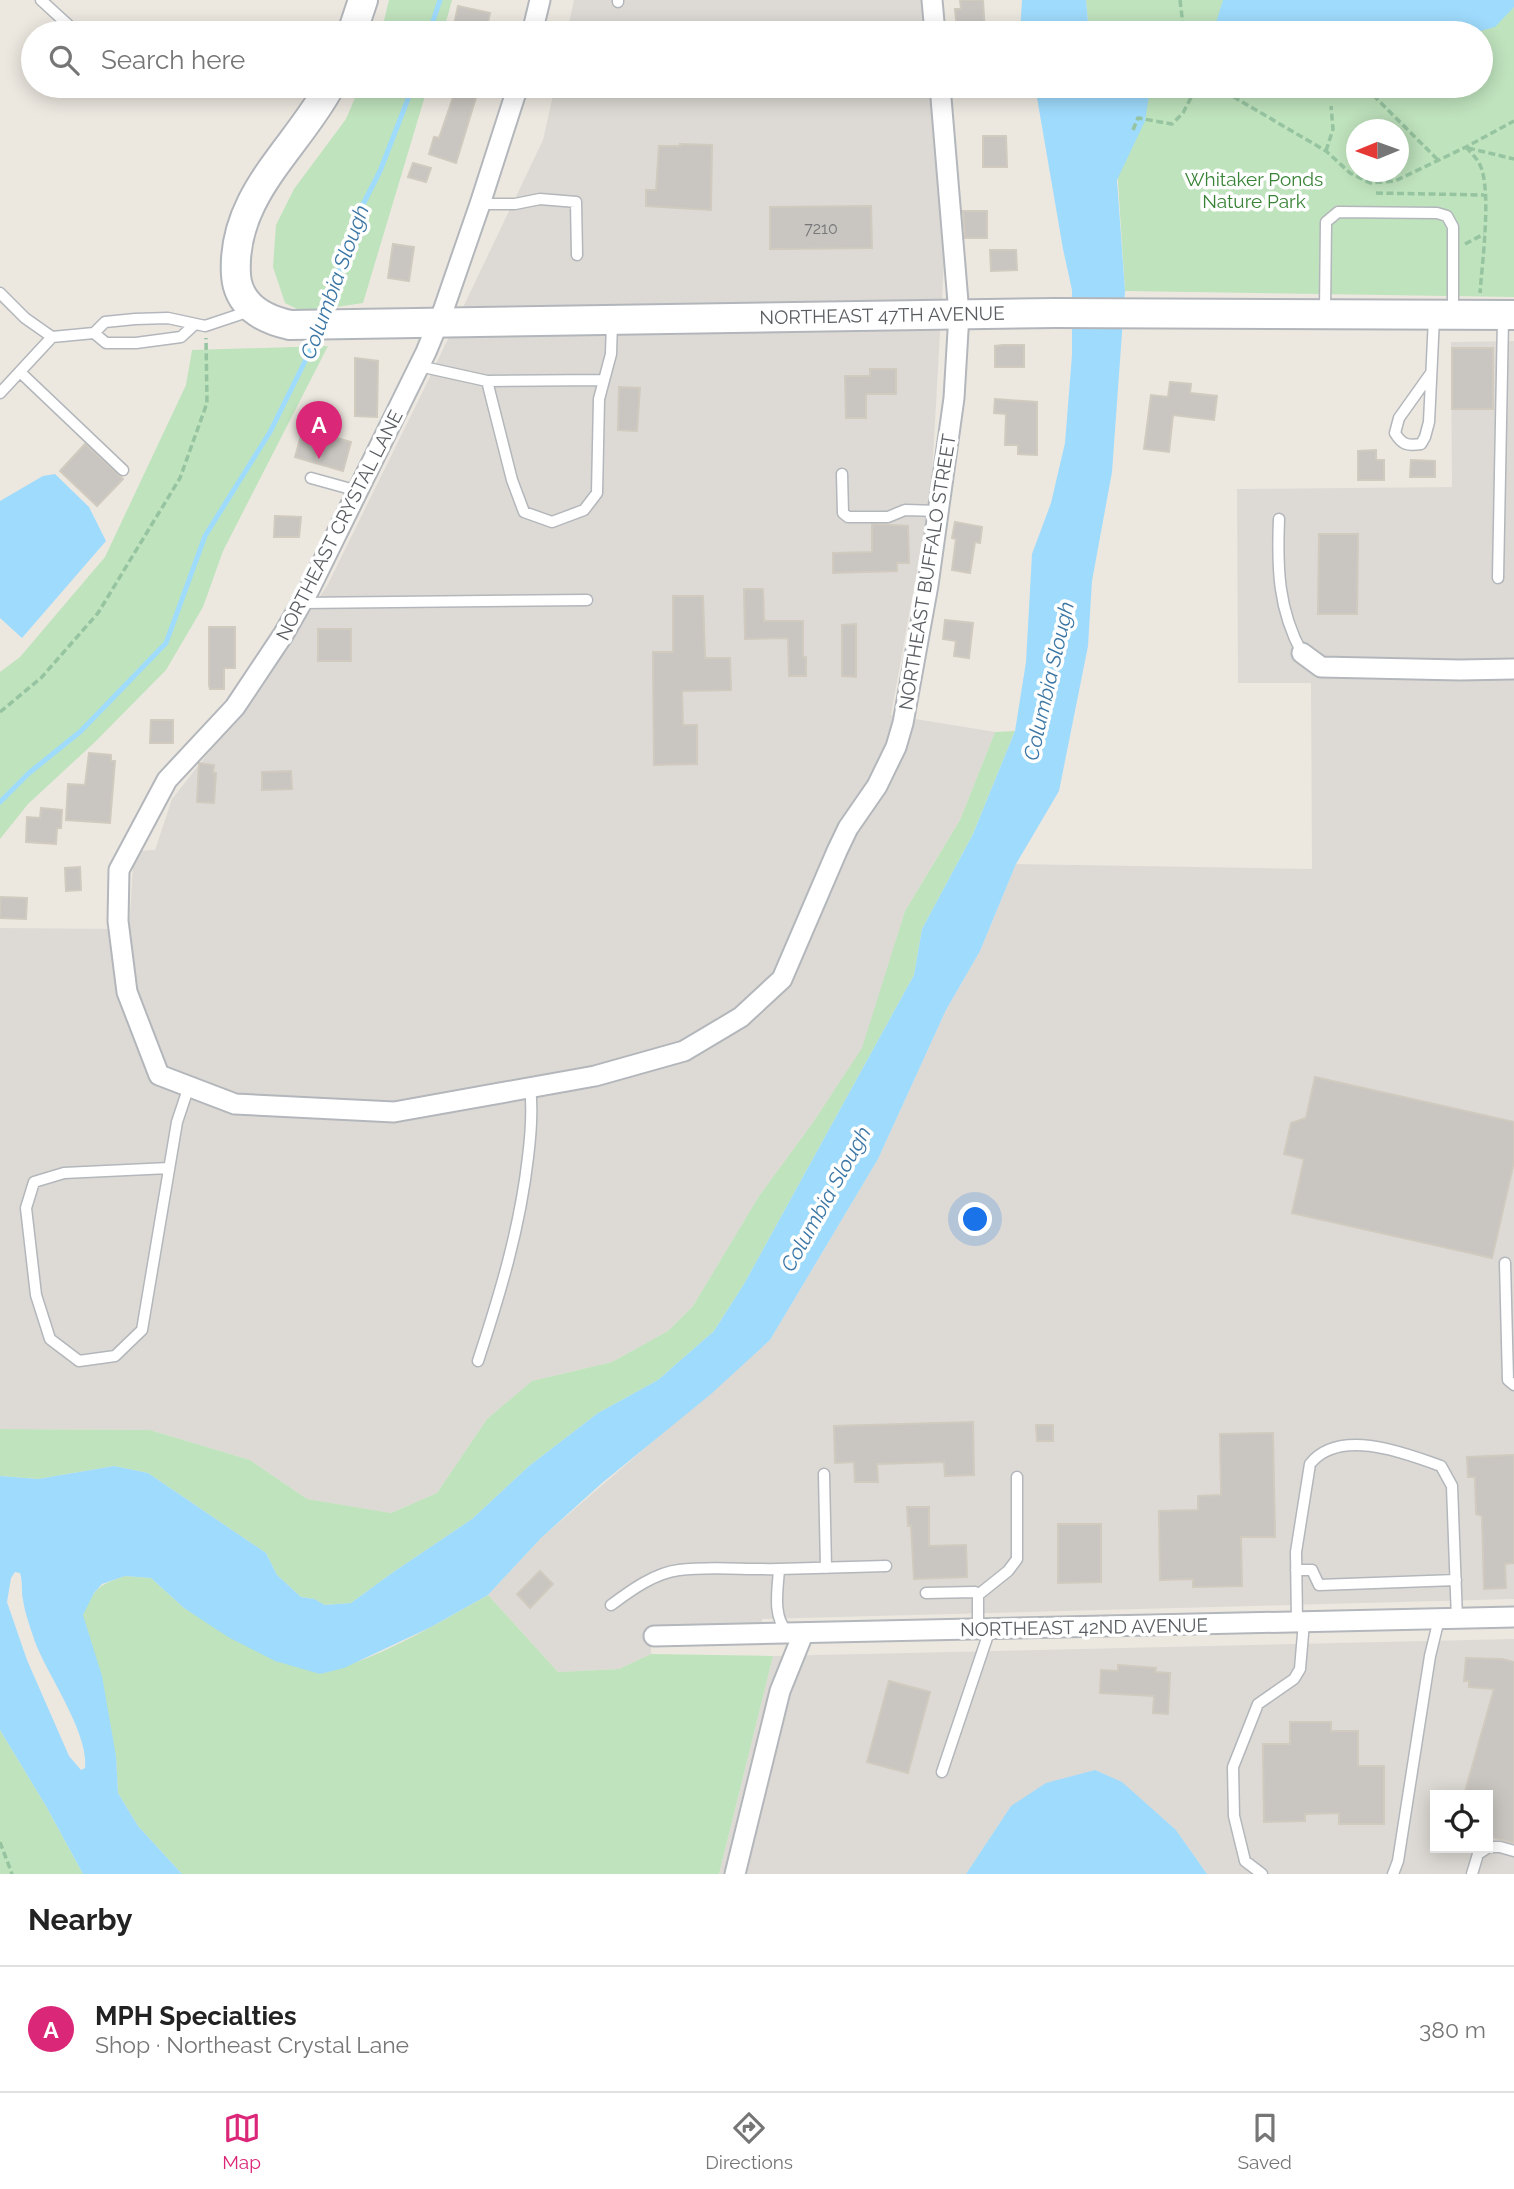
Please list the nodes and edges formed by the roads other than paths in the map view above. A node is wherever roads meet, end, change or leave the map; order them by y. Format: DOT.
graph roads {
  1 [pos="41,0"];
  2 [pos="363,0"];
  3 [pos="540,0"];
  4 [pos="932,0"];
  5 [pos="64,21"];
  6 [pos="356,21"];
  7 [pos="535,21"];
  8 [pos="934,21"];
  9 [pos="323,98"];
  10 [pos="515,98"];
  11 [pos="941,98"];
  12 [pos="480,204"];
  13 [pos="578,255"];
  14 [pos="0,293"];
  15 [pos="253,310"];
  16 [pos="1325,313"];
  17 [pos="959,314"];
  18 [pos="1477,314"];
  19 [pos="612,319"];
  20 [pos="438,323"];
  21 [pos="199,325"];
  22 [pos="94,333"];
  23 [pos="52,337"];
  24 [pos="419,366"];
  25 [pos="20,372"];
  26 [pos="1431,373"];
  27 [pos="603,380"];
  28 [pos="486,381"];
  29 [pos="0,393"];
  30 [pos="123,470"];
  31 [pos="842,474"];
  32 [pos="311,478"];
  33 [pos="358,491"];
  34 [pos="939,511"];
  35 [pos="1279,519"];
  36 [pos="1498,578"];
  37 [pos="587,600"];
  38 [pos="301,603"];
  39 [pos="1302,653"];
  40 [pos="1514,669"];
  41 [pos="120,933"];
  42 [pos="189,1086"];
  43 [pos="530,1087"];
  44 [pos="169,1168"];
  45 [pos="1505,1263"];
  46 [pos="478,1361"];
  47 [pos="1514,1385"];
  48 [pos="824,1474"];
  49 [pos="1017,1477"];
  50 [pos="886,1566"];
  51 [pos="826,1568"];
  52 [pos="779,1569"];
  53 [pos="1296,1570"];
  54 [pos="1456,1580"];
  55 [pos="926,1593"];
  56 [pos="978,1595"];
  57 [pos="611,1605"];
  58 [pos="1514,1617"];
  59 [pos="1448,1619"];
  60 [pos="1301,1622"];
  61 [pos="984,1630"];
  62 [pos="796,1634"];
  63 [pos="654,1636"];
  64 [pos="942,1772"];
  65 [pos="1493,1847"];
  66 [pos="1514,1851"];
  67 [pos="1479,1853"];
  68 [pos="735,1874"];
  69 [pos="1262,1874"];
  70 [pos="1392,1874"];
  71 [pos="1472,1874"];
  1 -- 5 [label="lane"];
  2 -- 6 [label="street"];
  3 -- 7 [label="street"];
  4 -- 8 [label="street"];
  9 -- 15 [label="street"];
  10 -- 12 [label="street, NORTHEAST CRYSTAL LANE"];
  11 -- 17 [label="street, NORTHEAST BUFFALO STREET"];
  12 -- 13 [label="lane"];
  12 -- 20 [label="street, NORTHEAST CRYSTAL LANE"];
  14 -- 23 [label="lane"];
  15 -- 20 [label="street, NORTHEAST 47TH AVENUE"];
  15 -- 21 [label="lane"];
  16 -- 17 [label="street, NORTHEAST 47TH AVENUE"];
  16 -- 18 [label="street, NORTHEAST 47TH AVENUE"];
  16 -- 18 [label="lane"];
  17 -- 19 [label="street, NORTHEAST 47TH AVENUE"];
  17 -- 34 [label="street, NORTHEAST BUFFALO STREET"];
  18 -- 26 [label="lane"];
  18 -- 36 [label="lane"];
  19 -- 20 [label="street, NORTHEAST 47TH AVENUE"];
  19 -- 27 [label="lane"];
  20 -- 24 [label="street, NORTHEAST CRYSTAL LANE"];
  21 -- 22 [label="lane"];
  21 -- 22 [label="lane"];
  22 -- 23 [label="lane"];
  23 -- 25 [label="lane"];
  24 -- 28 [label="lane"];
  24 -- 33 [label="street, NORTHEAST CRYSTAL LANE"];
  25 -- 29 [label="lane"];
  25 -- 30 [label="lane"];
  26 -- 26 [label="lane"];
  27 -- 28 [label="lane"];
  27 -- 28 [label="lane"];
  31 -- 34 [label="lane"];
  32 -- 33 [label="lane"];
  33 -- 38 [label="street, NORTHEAST CRYSTAL LANE"];
  34 -- 43 [label="street, NORTHEAST BUFFALO STREET"];
  35 -- 39 [label="lane"];
  37 -- 38 [label="lane"];
  38 -- 41 [label="street, NORTHEAST CRYSTAL LANE"];
  39 -- 40 [label="street"];
  41 -- 42 [label="street, NORTHEAST BUFFALO STREET"];
  42 -- 43 [label="street, NORTHEAST BUFFALO STREET"];
  42 -- 44 [label="lane"];
  43 -- 46 [label="lane"];
  44 -- 44 [label="lane"];
  45 -- 47 [label="lane"];
  48 -- 51 [label="lane"];
  49 -- 56 [label="lane"];
  50 -- 51 [label="lane"];
  51 -- 52 [label="lane"];
  52 -- 57 [label="lane"];
  52 -- 62 [label="lane"];
  53 -- 54 [label="lane"];
  53 -- 54 [label="lane"];
  53 -- 60 [label="lane"];
  54 -- 59 [label="lane"];
  55 -- 56 [label="lane"];
  56 -- 61 [label="lane"];
  58 -- 59 [label="street, NORTHEAST 42ND AVENUE"];
  59 -- 60 [label="street, NORTHEAST 42ND AVENUE"];
  59 -- 70 [label="lane"];
  60 -- 61 [label="street, NORTHEAST 42ND AVENUE"];
  60 -- 69 [label="lane"];
  61 -- 62 [label="street, NORTHEAST 42ND AVENUE"];
  61 -- 64 [label="lane"];
  62 -- 63 [label="street, NORTHEAST 42ND AVENUE"];
  62 -- 68 [label="street"];
  65 -- 66 [label="lane"];
  67 -- 71 [label="lane"];
}
